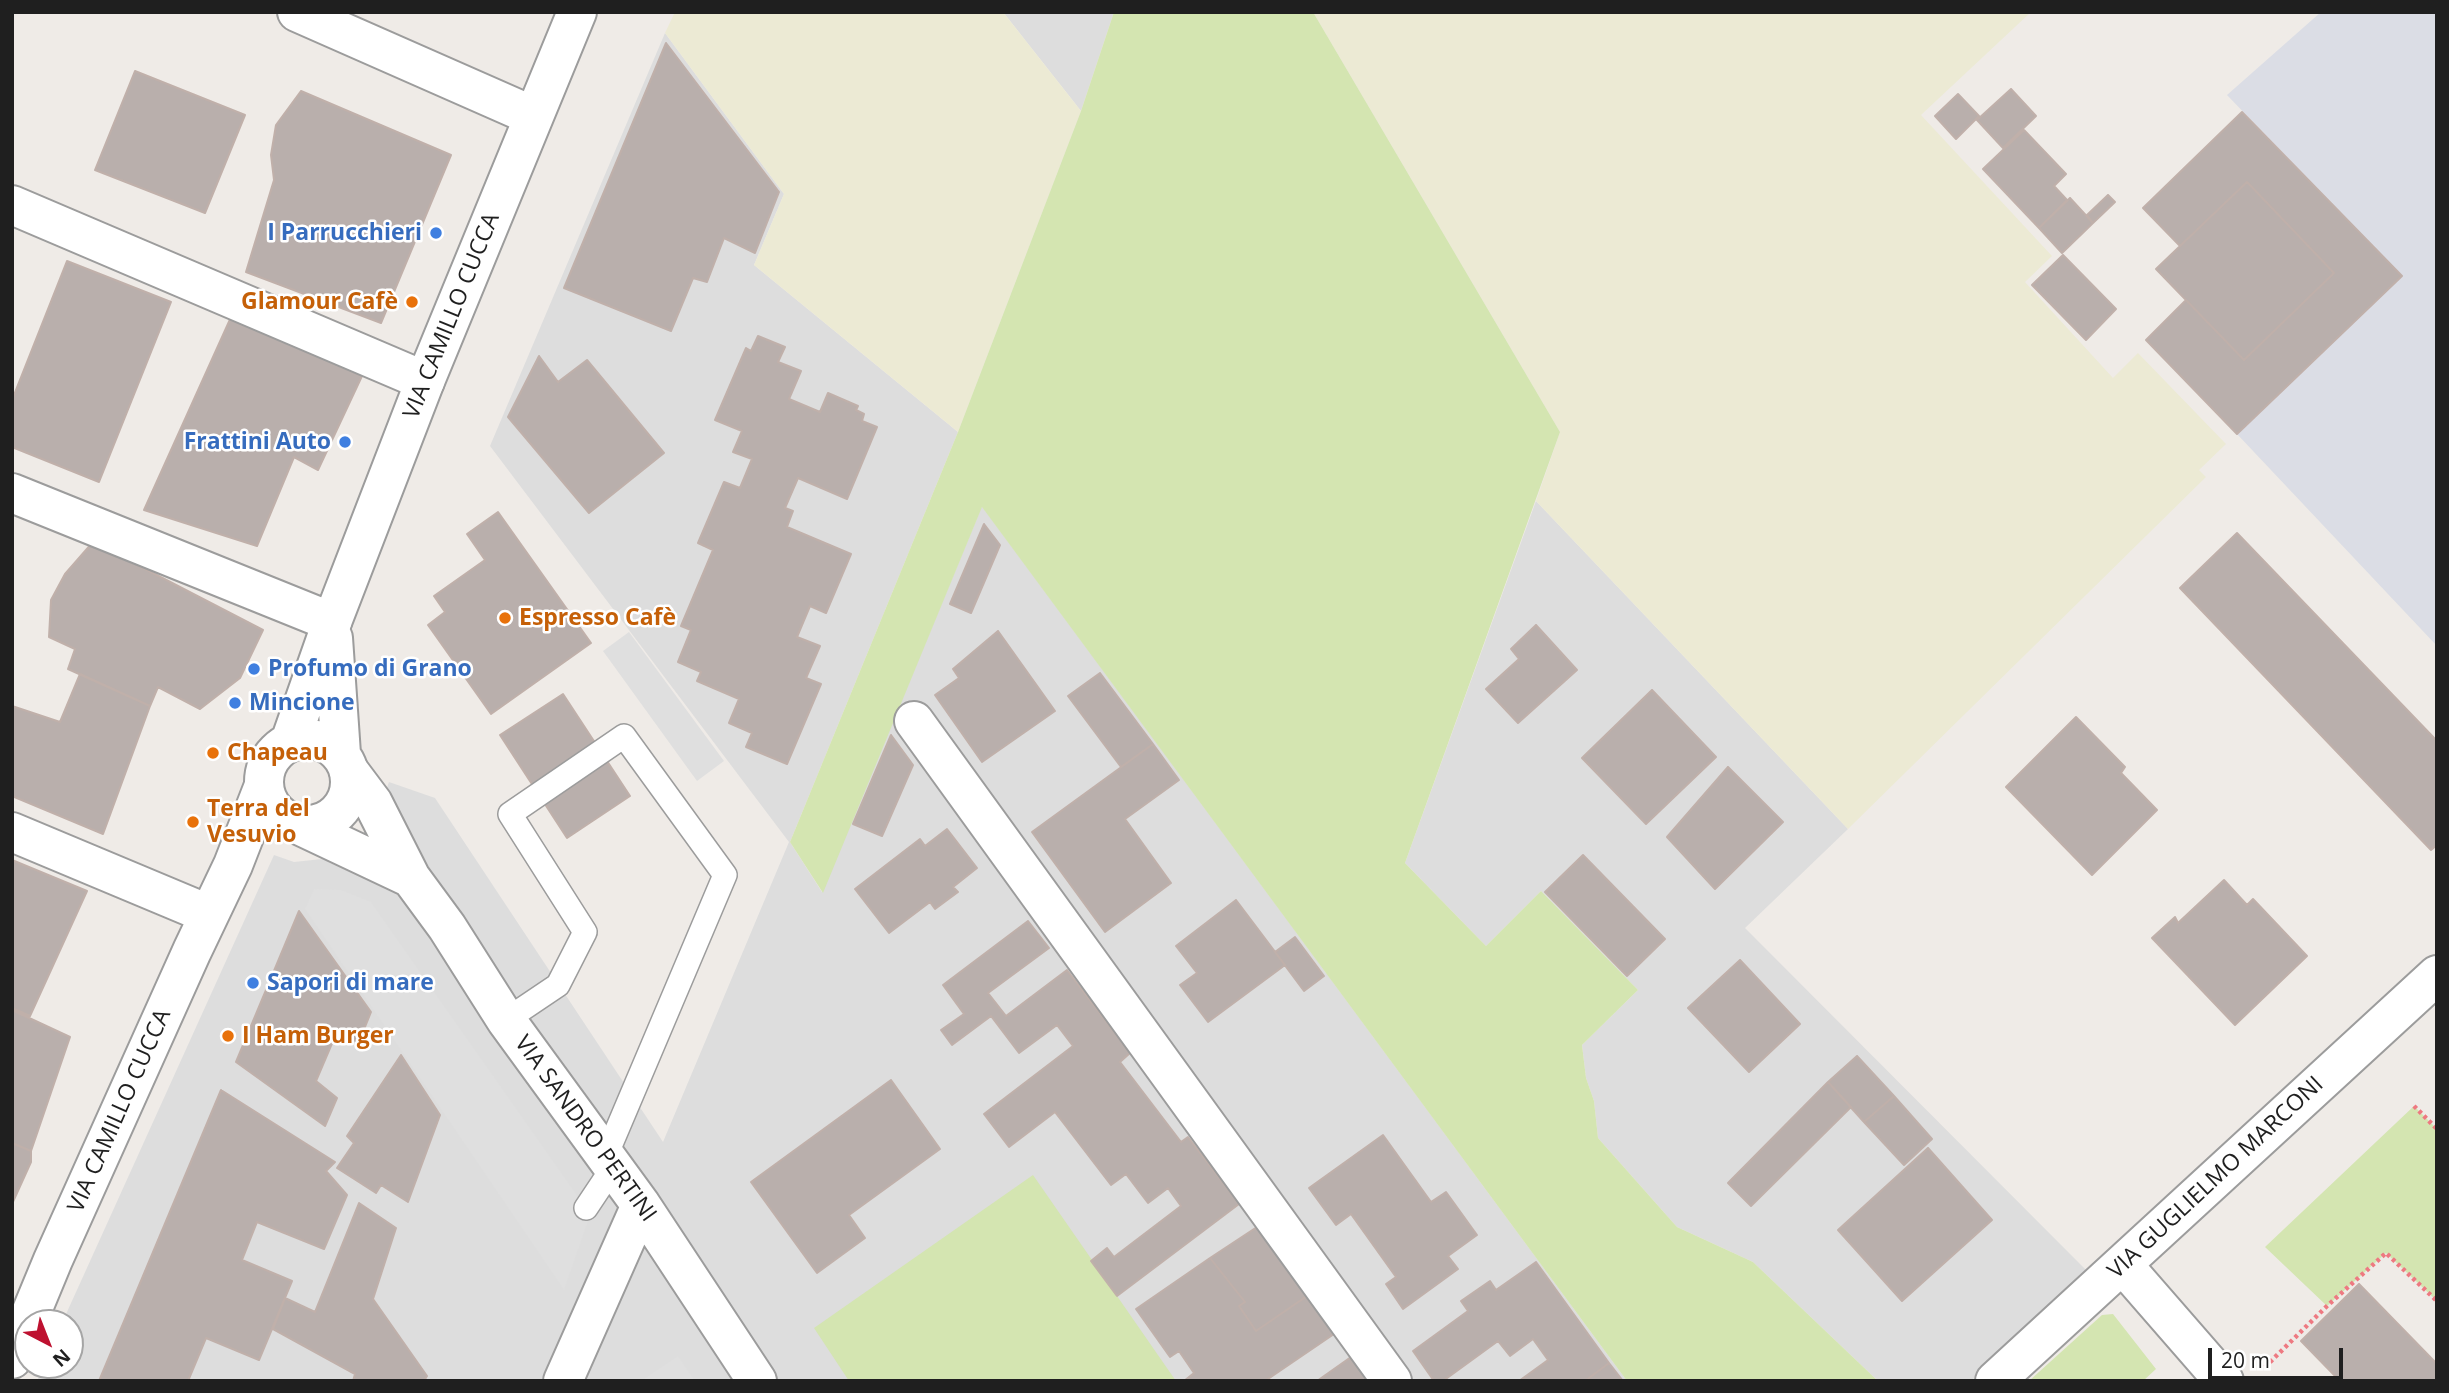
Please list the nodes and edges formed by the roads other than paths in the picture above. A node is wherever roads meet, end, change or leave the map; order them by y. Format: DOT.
graph roads {
  1 [pos="298,12"];
  2 [pos="577,12"];
  3 [pos="533,116"];
  4 [pos="12,205"];
  5 [pos="425,381"];
  6 [pos="12,493"];
  7 [pos="332,622"];
  8 [pos="914,721"];
  9 [pos="290,742"];
  10 [pos="345,762"];
  11 [pos="263,788"];
  12 [pos="294,824"];
  13 [pos="12,832"];
  14 [pos="233,865"];
  15 [pos="411,878"];
  16 [pos="208,914"];
  17 [pos="2437,975"];
  18 [pos="506,1020"];
  19 [pos="608,1163"];
  20 [pos="641,1205"];
  21 [pos="586,1208"];
  22 [pos="2123,1265"];
  23 [pos="23,1299"];
  24 [pos="12,1359"];
  25 [pos="563,1381"];
  26 [pos="757,1381"];
  27 [pos="1392,1381"];
  28 [pos="1995,1381"];
  29 [pos="2224,1381"];
  1 -- 3 [label="street"];
  2 -- 3 [label="street, VIA CAMILLO CUCCA"];
  3 -- 5 [label="street, VIA CAMILLO CUCCA"];
  4 -- 5 [label="street"];
  5 -- 7 [label="street, VIA CAMILLO CUCCA"];
  6 -- 7 [label="street"];
  7 -- 9 [label="street, VIA CAMILLO CUCCA"];
  7 -- 10 [label="street, VIA CAMILLO CUCCA"];
  8 -- 27 [label="street"];
  9 -- 10 [label="street"];
  9 -- 11 [label="street"];
  10 -- 12 [label="street"];
  10 -- 15 [label="street, VIA SANDRO PERTINI"];
  11 -- 12 [label="street"];
  11 -- 14 [label="street, VIA CAMILLO CUCCA"];
  12 -- 14 [label="street, VIA CAMILLO CUCCA"];
  12 -- 15 [label="street, VIA SANDRO PERTINI"];
  13 -- 16 [label="street"];
  14 -- 16 [label="street, VIA CAMILLO CUCCA"];
  15 -- 18 [label="street, VIA SANDRO PERTINI"];
  16 -- 23 [label="street, VIA CAMILLO CUCCA"];
  17 -- 22 [label="street, VIA GUGLIELMO MARCONI"];
  18 -- 19 [label="street, VIA SANDRO PERTINI"];
  18 -- 19 [label="lane"];
  19 -- 20 [label="street, VIA SANDRO PERTINI"];
  19 -- 21 [label="lane"];
  20 -- 25 [label="street"];
  20 -- 26 [label="street, VIA SANDRO PERTINI"];
  22 -- 28 [label="street, VIA GUGLIELMO MARCONI"];
  22 -- 29 [label="street"];
  23 -- 24 [label="street, VIA CAMILLO CUCCA"];
}
